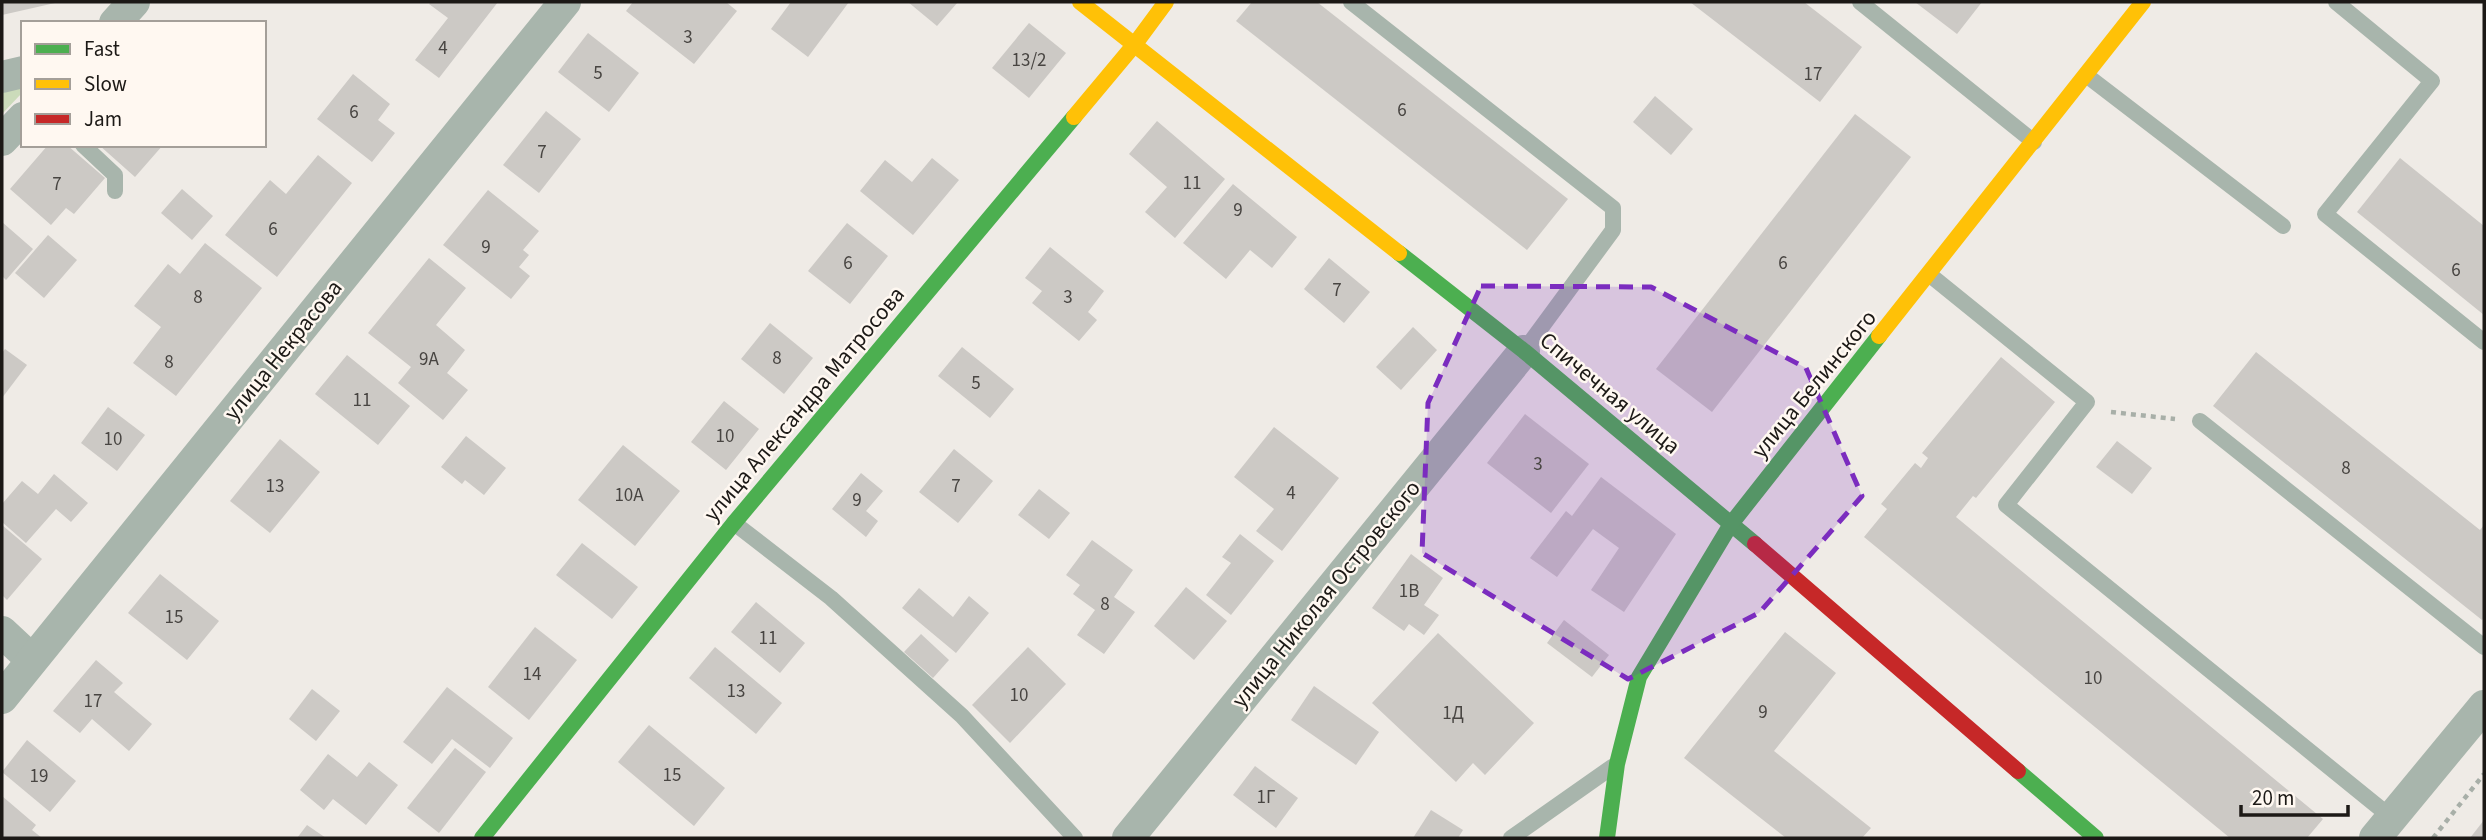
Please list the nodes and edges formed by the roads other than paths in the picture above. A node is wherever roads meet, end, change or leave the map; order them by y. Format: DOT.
graph roads {
  1 [pos="134,2"];
  2 [pos="565,2"];
  3 [pos="1080,2"];
  4 [pos="1166,2"];
  5 [pos="1351,2"];
  6 [pos="1860,2"];
  7 [pos="2143,2"];
  8 [pos="2336,2"];
  9 [pos="117,21"];
  10 [pos="1135,44"];
  11 [pos="21,72"];
  12 [pos="2086,75"];
  13 [pos="2,76"];
  14 [pos="21,120"];
  15 [pos="2,140"];
  16 [pos="2034,142"];
  17 [pos="85,147"];
  18 [pos="114,191"];
  19 [pos="2283,226"];
  20 [pos="1930,275"];
  21 [pos="2484,342"];
  22 [pos="1524,351"];
  23 [pos="2200,421"];
  24 [pos="734,523"];
  25 [pos="1731,524"];
  26 [pos="2,632"];
  27 [pos="2484,647"];
  28 [pos="32,660"];
  29 [pos="2,698"];
  30 [pos="2484,706"];
  31 [pos="1616,764"];
  32 [pos="2384,828"];
  33 [pos="482,838"];
  34 [pos="1075,838"];
  35 [pos="1128,838"];
  36 [pos="1511,838"];
  37 [pos="1607,838"];
  38 [pos="2096,838"];
  1 -- 9 [label="street"];
  2 -- 28 [label="street, улица Некрасова"];
  3 -- 10 [label="street, Спичечная улица"];
  4 -- 10 [label="street, улица Александра Матросова"];
  5 -- 22 [label="lane"];
  6 -- 16 [label="lane"];
  7 -- 12 [label="street, улица Белинского"];
  8 -- 21 [label="lane"];
  10 -- 22 [label="street, Спичечная улица"];
  10 -- 24 [label="street, улица Александра Матросова"];
  11 -- 13 [label="street"];
  12 -- 16 [label="street, улица Белинского"];
  12 -- 19 [label="lane"];
  14 -- 15 [label="street"];
  16 -- 20 [label="street, улица Белинского"];
  17 -- 18 [label="lane"];
  20 -- 25 [label="street, улица Белинского"];
  20 -- 32 [label="lane"];
  22 -- 25 [label="street, Спичечная улица"];
  22 -- 35 [label="street, улица Николая Островского"];
  23 -- 27 [label="lane"];
  24 -- 33 [label="street, улица Александра Матросова"];
  24 -- 34 [label="lane"];
  25 -- 31 [label="street, улица Белинского"];
  25 -- 38 [label="street, Спичечная улица"];
  26 -- 28 [label="street"];
  28 -- 29 [label="street, улица Некрасова"];
  30 -- 32 [label="street"];
  31 -- 36 [label="lane"];
  31 -- 37 [label="street, улица Белинского"];
}
